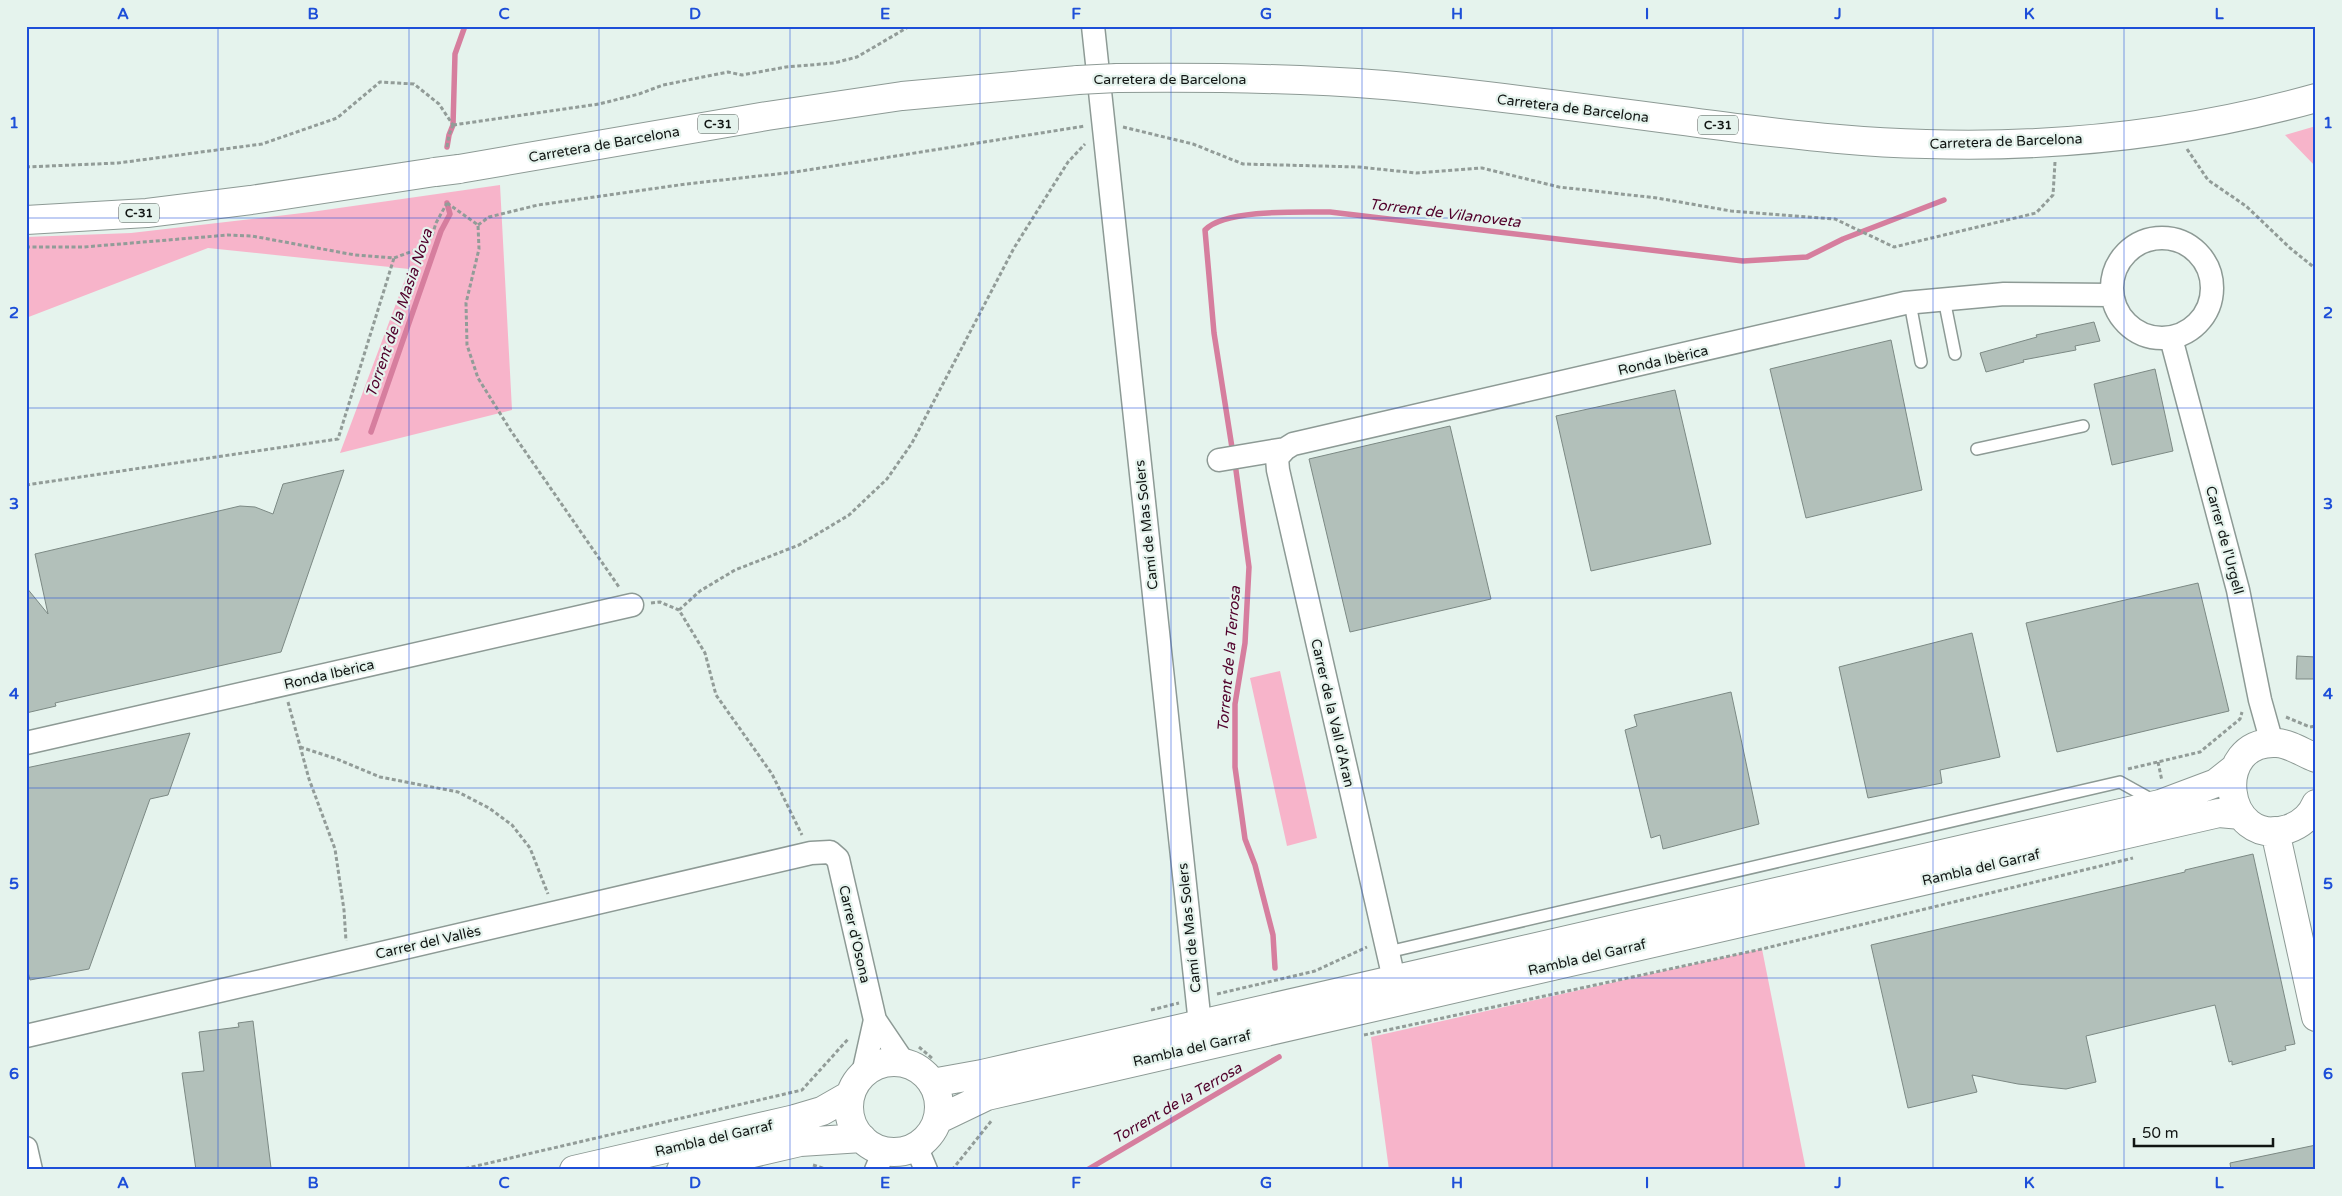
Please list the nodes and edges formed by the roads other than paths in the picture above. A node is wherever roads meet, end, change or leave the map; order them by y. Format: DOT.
graph roads {
  1 [pos="1093,26"];
  2 [pos="2316,98"];
  3 [pos="26,220"];
  4 [pos="2111,295"];
  5 [pos="1944,299"];
  6 [pos="1910,303"];
  7 [pos="2171,338"];
  8 [pos="1955,354"];
  9 [pos="1921,362"];
  10 [pos="2083,426"];
  11 [pos="1285,449"];
  12 [pos="1976,449"];
  13 [pos="1219,460"];
  14 [pos="632,605"];
  15 [pos="2272,743"];
  16 [pos="26,744"];
  17 [pos="2311,760"];
  18 [pos="2235,768"];
  19 [pos="2160,804"];
  20 [pos="2316,804"];
  21 [pos="2241,815"];
  22 [pos="2275,831"];
  23 [pos="820,852"];
  24 [pos="1387,947"];
  25 [pos="1394,979"];
  26 [pos="1198,1012"];
  27 [pos="1277,1017"];
  28 [pos="2316,1017"];
  29 [pos="875,1020"];
  30 [pos="26,1036"];
  31 [pos="909,1052"];
  32 [pos="933,1072"];
  33 [pos="857,1085"];
  34 [pos="937,1120"];
  35 [pos="26,1148"];
  36 [pos="874,1153"];
  37 [pos="921,1158"];
  38 [pos="31,1170"];
  39 [pos="574,1170"];
  40 [pos="681,1170"];
  1 -- 26 [label="street, Camí de Mas Solers"];
  2 -- 3 [label="main road, Carretera de Barcelona / C-31, bridge"];
  4 -- 5 [label="street, Ronda Ibèrica"];
  4 -- 7 [label="street"];
  4 -- 7 [label="street"];
  5 -- 6 [label="street, Ronda Ibèrica"];
  5 -- 8 [label="lane"];
  6 -- 9 [label="lane"];
  6 -- 11 [label="street, Ronda Ibèrica"];
  7 -- 15 [label="street, Carrer de l'Urgell"];
  10 -- 12 [label="lane"];
  11 -- 13 [label="street, Ronda Ibèrica"];
  11 -- 24 [label="street, Carrer de la Vall d'Aran"];
  14 -- 16 [label="street, Ronda Ibèrica"];
  15 -- 17 [label="main road"];
  15 -- 18 [label="main road, Rambla del Garraf"];
  18 -- 19 [label="main road, Rambla del Garraf"];
  18 -- 21 [label="main road"];
  19 -- 24 [label="lane"];
  19 -- 25 [label="main road, Rambla del Garraf"];
  20 -- 22 [label="main road"];
  21 -- 22 [label="main road, Rambla del Garraf"];
  21 -- 27 [label="main road, Rambla del Garraf"];
  22 -- 28 [label="main road"];
  23 -- 29 [label="street, Carrer d'Osona"];
  23 -- 30 [label="street, Carrer del Vallès"];
  24 -- 25 [label="street, Carrer de la Vall d'Aran"];
  25 -- 27 [label="main road, Rambla del Garraf"];
  26 -- 27 [label="main road, Rambla del Garraf"];
  26 -- 32 [label="main road, Rambla del Garraf"];
  27 -- 34 [label="main road, Rambla del Garraf"];
  29 -- 31 [label="street, Carrer d'Osona"];
  29 -- 33 [label="street, Carrer d'Osona"];
  31 -- 32 [label="main road"];
  31 -- 33 [label="main road, Rambla del Garraf"];
  32 -- 34 [label="main road"];
  33 -- 36 [label="main road"];
  33 -- 39 [label="main road, Rambla del Garraf"];
  34 -- 37 [label="main road, Rambla del Garraf"];
  35 -- 38 [label="street"];
  36 -- 37 [label="main road, Rambla del Garraf"];
  36 -- 40 [label="main road, Rambla del Garraf"];
}
